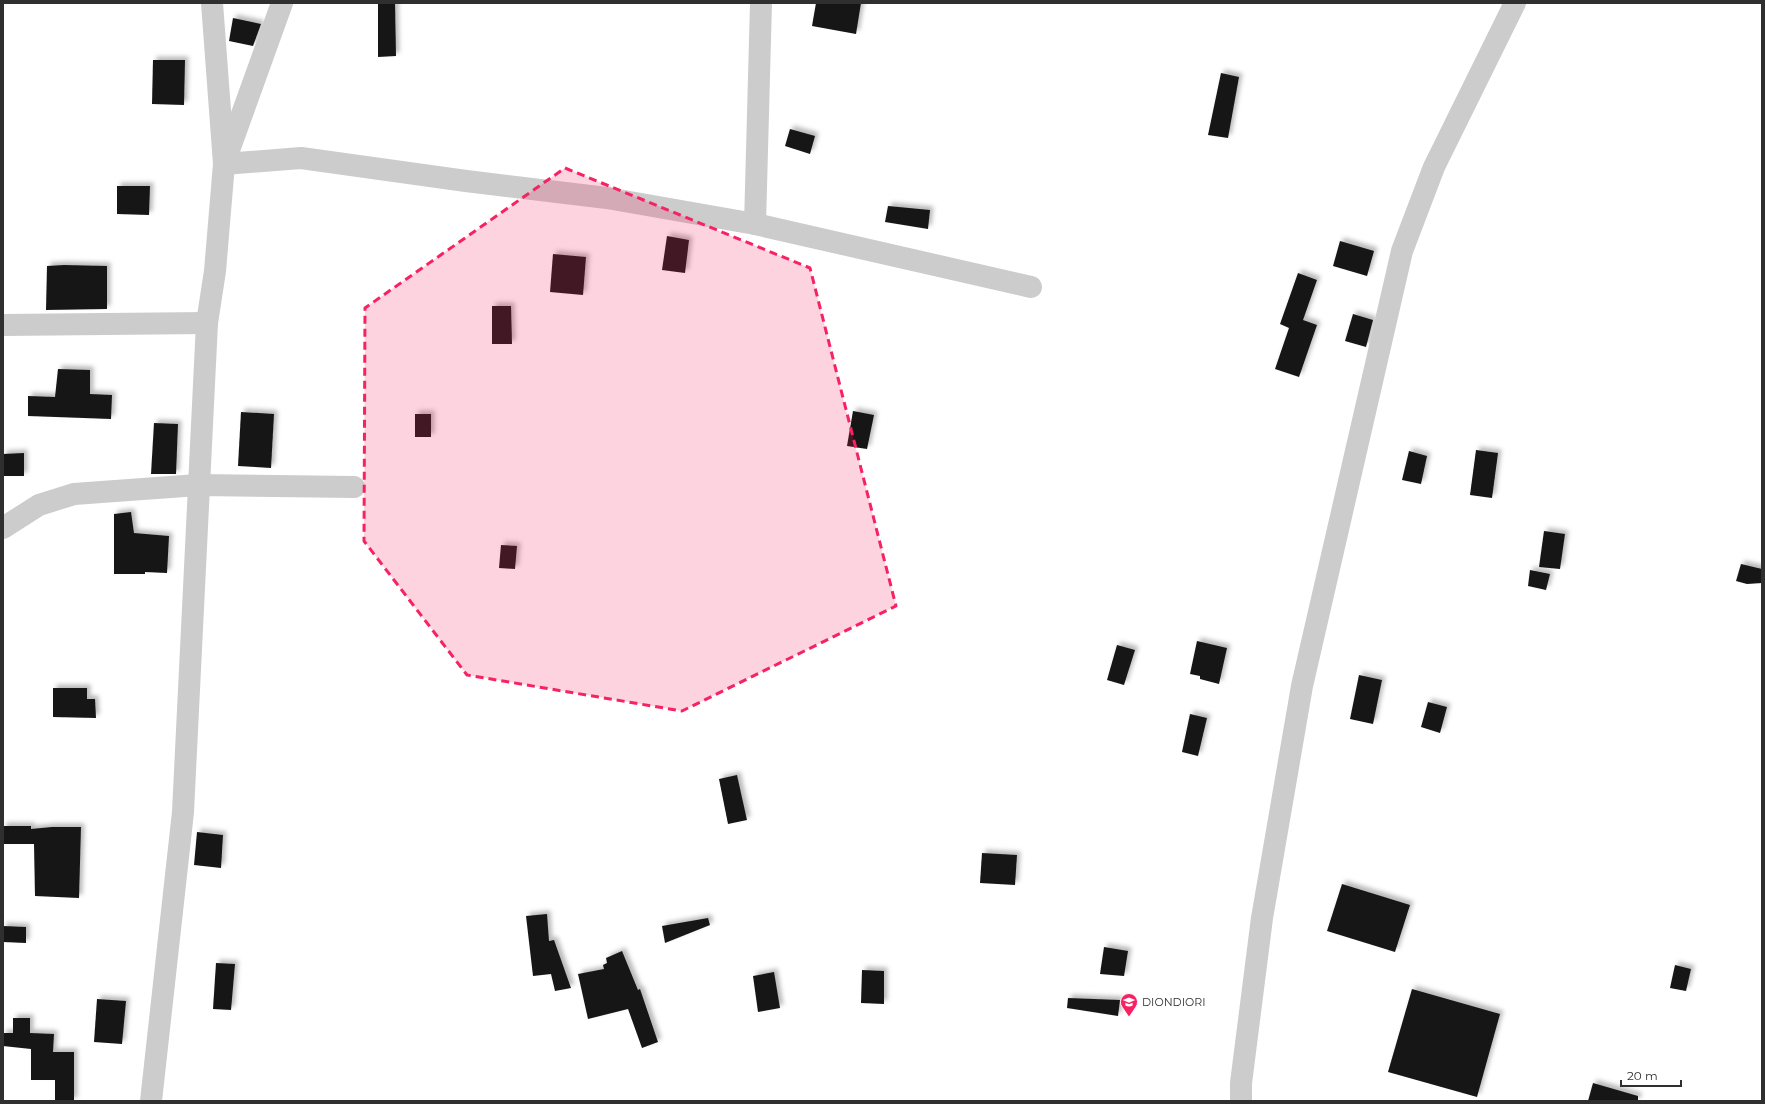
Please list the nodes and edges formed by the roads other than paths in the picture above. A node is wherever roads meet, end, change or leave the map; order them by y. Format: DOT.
graph roads {
  1 [pos="212,3"];
  2 [pos="282,3"];
  3 [pos="761,3"];
  4 [pos="1515,3"];
  5 [pos="224,164"];
  6 [pos="755,224"];
  7 [pos="1031,287"];
  8 [pos="207,323"];
  9 [pos="3,325"];
  10 [pos="198,485"];
  11 [pos="354,487"];
  12 [pos="3,528"];
  13 [pos="151,1101"];
  14 [pos="1241,1101"];
  1 -- 5 [label="street"];
  2 -- 5 [label="street"];
  3 -- 6 [label="street"];
  4 -- 14 [label="street"];
  5 -- 6 [label="street"];
  5 -- 8 [label="street"];
  6 -- 7 [label="street"];
  8 -- 9 [label="street"];
  8 -- 10 [label="street"];
  10 -- 11 [label="street"];
  10 -- 12 [label="street"];
  10 -- 13 [label="street"];
}
